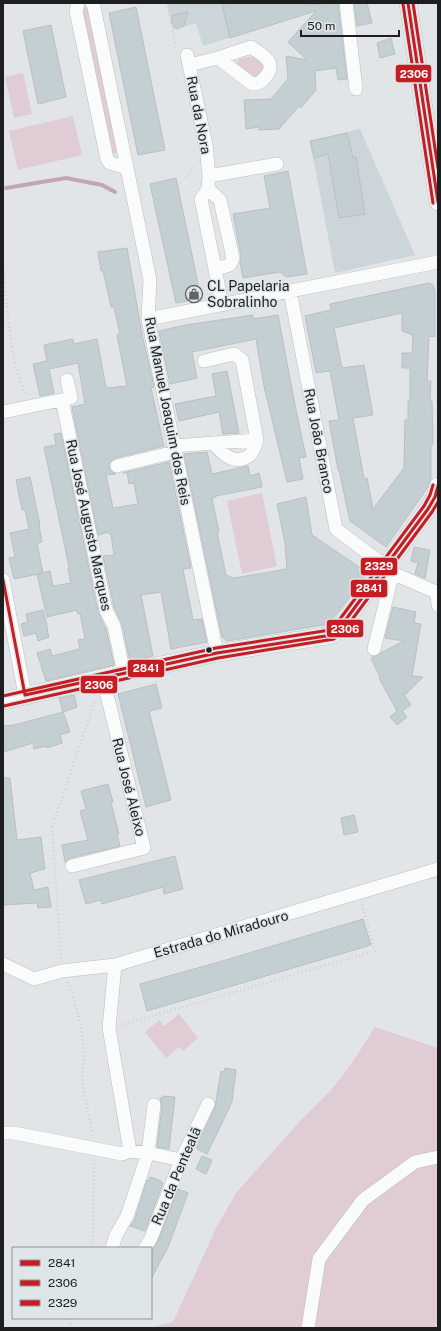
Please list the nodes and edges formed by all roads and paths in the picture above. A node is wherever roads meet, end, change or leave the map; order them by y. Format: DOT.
graph roads {
  1 [pos="78,3"];
  2 [pos="92,3"];
  3 [pos="346,3"];
  4 [pos="408,3"];
  5 [pos="218,58"];
  6 [pos="356,89"];
  7 [pos="277,164"];
  8 [pos="127,168"];
  9 [pos="209,176"];
  10 [pos="208,189"];
  11 [pos="438,202"];
  12 [pos="438,262"];
  13 [pos="3,267"];
  14 [pos="216,268"];
  15 [pos="290,291"];
  16 [pos="222,304"];
  17 [pos="148,319"];
  18 [pos="204,360"];
  19 [pos="67,380"];
  20 [pos="62,400"];
  21 [pos="27,407"];
  22 [pos="3,412"];
  23 [pos="174,449"];
  24 [pos="117,466"];
  25 [pos="438,486"];
  26 [pos="389,569"];
  27 [pos="3,580"];
  28 [pos="438,597"];
  29 [pos="374,649"];
  30 [pos="217,653"];
  31 [pos="124,672"];
  32 [pos="103,678"];
  33 [pos="406,694"];
  34 [pos="25,696"];
  35 [pos="95,700"];
  36 [pos="3,701"];
  37 [pos="72,866"];
  38 [pos="438,869"];
  39 [pos="359,894"];
  40 [pos="3,964"];
  41 [pos="115,965"];
  42 [pos="62,971"];
  43 [pos="109,1028"];
  44 [pos="208,1104"];
  45 [pos="154,1105"];
  46 [pos="3,1133"];
  47 [pos="93,1148"];
  48 [pos="130,1151"];
  49 [pos="148,1153"];
  50 [pos="438,1158"];
  51 [pos="181,1160"];
  52 [pos="90,1247"];
  53 [pos="112,1247"];
  54 [pos="145,1247"];
  55 [pos="308,1328"];
  1 -- 8 [label="street"];
  2 -- 8 [label="street, Rua Manuel Joaquim dos Reis"];
  3 -- 6 [label="street"];
  4 -- 11 [label="street"];
  5 -- 9 [label="street, Rua da Nora"];
  7 -- 9 [label="street"];
  8 -- 17 [label="street, Rua Manuel Joaquim dos Reis"];
  9 -- 10 [label="street, Rua da Nora"];
  10 -- 14 [label="street, Rua da Nora"];
  10 -- 14 [label="street"];
  12 -- 15 [label="street"];
  13 -- 21 [label="path"];
  14 -- 16 [label="street, Rua da Nora"];
  15 -- 16 [label="street"];
  15 -- 26 [label="street, Rua João Branco"];
  16 -- 17 [label="street"];
  17 -- 23 [label="street, Rua Manuel Joaquim dos Reis"];
  18 -- 23 [label="street"];
  19 -- 20 [label="street"];
  20 -- 21 [label="street"];
  20 -- 31 [label="street, Rua José Augusto Marques"];
  21 -- 22 [label="street"];
  23 -- 24 [label="street"];
  23 -- 30 [label="street, Rua Manuel Joaquim dos Reis"];
  25 -- 26 [label="street"];
  26 -- 28 [label="street, Rua João Branco"];
  26 -- 29 [label="street"];
  26 -- 30 [label="street"];
  27 -- 34 [label="street"];
  29 -- 33 [label="path"];
  30 -- 31 [label="street"];
  31 -- 32 [label="street"];
  32 -- 34 [label="street"];
  32 -- 37 [label="street, Rua José Aleixo"];
  34 -- 36 [label="street"];
  35 -- 42 [label="path"];
  38 -- 39 [label="street, Estrada do Miradouro"];
  39 -- 41 [label="street, Estrada do Miradouro"];
  39 -- 43 [label="path"];
  40 -- 42 [label="street, Estrada do Miradouro"];
  41 -- 42 [label="street, Estrada do Miradouro"];
  41 -- 43 [label="street"];
  42 -- 47 [label="path"];
  43 -- 48 [label="street"];
  44 -- 51 [label="street, Rua da Pentealã"];
  45 -- 49 [label="street"];
  46 -- 47 [label="street"];
  47 -- 48 [label="street"];
  47 -- 52 [label="path"];
  48 -- 49 [label="street"];
  49 -- 51 [label="street"];
  49 -- 53 [label="street"];
  50 -- 55 [label="street"];
  51 -- 54 [label="street, Rua da Pentealã"];
}
